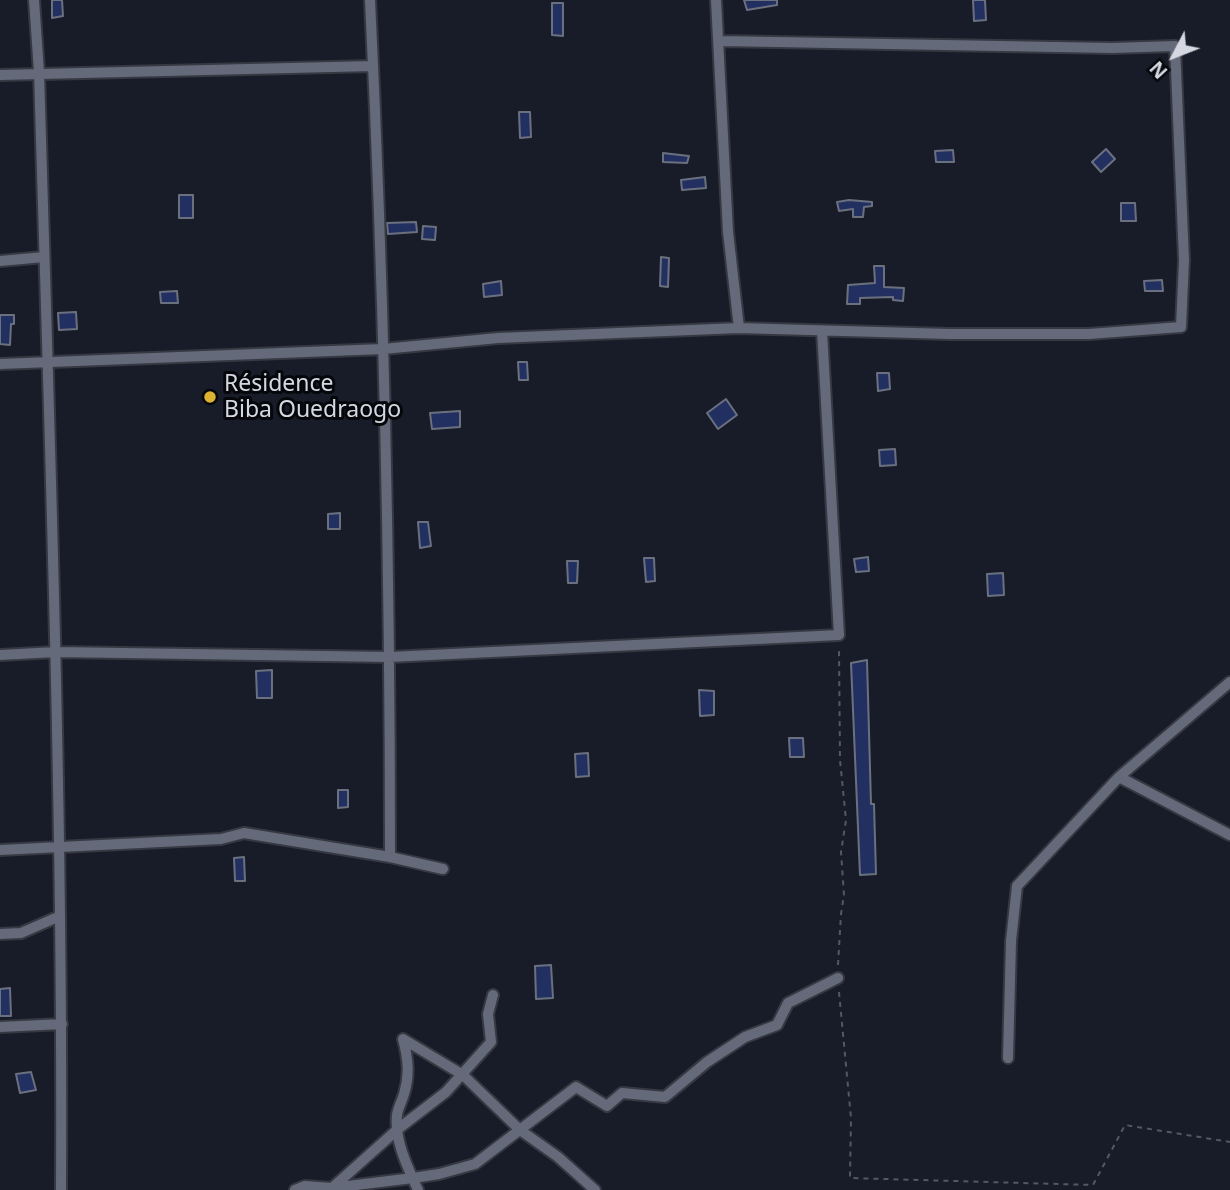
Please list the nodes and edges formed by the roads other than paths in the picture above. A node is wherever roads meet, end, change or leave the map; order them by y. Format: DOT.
graph roads {
  1 [pos="34,0"];
  2 [pos="370,0"];
  3 [pos="716,0"];
  4 [pos="719,41"];
  5 [pos="373,66"];
  6 [pos="39,72"];
  7 [pos="0,75"];
  8 [pos="44,257"];
  9 [pos="0,261"];
  10 [pos="739,328"];
  11 [pos="821,331"];
  12 [pos="383,349"];
  13 [pos="46,363"];
  14 [pos="0,364"];
  15 [pos="56,652"];
  16 [pos="0,655"];
  17 [pos="390,657"];
  18 [pos="1230,682"];
  19 [pos="1119,777"];
  20 [pos="1230,835"];
  21 [pos="59,846"];
  22 [pos="0,850"];
  23 [pos="390,857"];
  24 [pos="443,869"];
  25 [pos="60,916"];
  26 [pos="0,934"];
  27 [pos="838,978"];
  28 [pos="492,995"];
  29 [pos="62,1024"];
  30 [pos="0,1027"];
  31 [pos="1008,1058"];
  32 [pos="463,1075"];
  33 [pos="398,1129"];
  34 [pos="520,1130"];
  35 [pos="413,1178"];
  36 [pos="331,1189"];
  37 [pos="61,1190"];
  38 [pos="295,1190"];
  39 [pos="418,1190"];
  40 [pos="595,1190"];
  1 -- 6 [label="street"];
  2 -- 5 [label="street"];
  3 -- 4 [label="street"];
  4 -- 10 [label="street"];
  4 -- 11 [label="street"];
  5 -- 6 [label="street"];
  5 -- 12 [label="street"];
  6 -- 7 [label="street"];
  6 -- 8 [label="street"];
  8 -- 9 [label="street"];
  8 -- 13 [label="street"];
  10 -- 11 [label="street"];
  10 -- 12 [label="street"];
  11 -- 17 [label="street"];
  12 -- 13 [label="street"];
  12 -- 17 [label="street"];
  13 -- 14 [label="street"];
  13 -- 15 [label="street"];
  15 -- 16 [label="street"];
  15 -- 17 [label="street"];
  15 -- 21 [label="street"];
  17 -- 23 [label="street"];
  18 -- 19 [label="street"];
  19 -- 20 [label="street"];
  19 -- 31 [label="street"];
  21 -- 22 [label="street"];
  21 -- 23 [label="street"];
  21 -- 25 [label="street"];
  23 -- 24 [label="street"];
  25 -- 26 [label="street"];
  25 -- 29 [label="street"];
  27 -- 34 [label="street"];
  28 -- 32 [label="street"];
  29 -- 30 [label="street"];
  29 -- 37 [label="street"];
  32 -- 33 [label="street"];
  32 -- 33 [label="street"];
  32 -- 34 [label="street"];
  33 -- 35 [label="street"];
  33 -- 36 [label="street"];
  34 -- 35 [label="street"];
  34 -- 40 [label="street"];
  35 -- 36 [label="street"];
  35 -- 39 [label="street"];
  36 -- 38 [label="street"];
}
